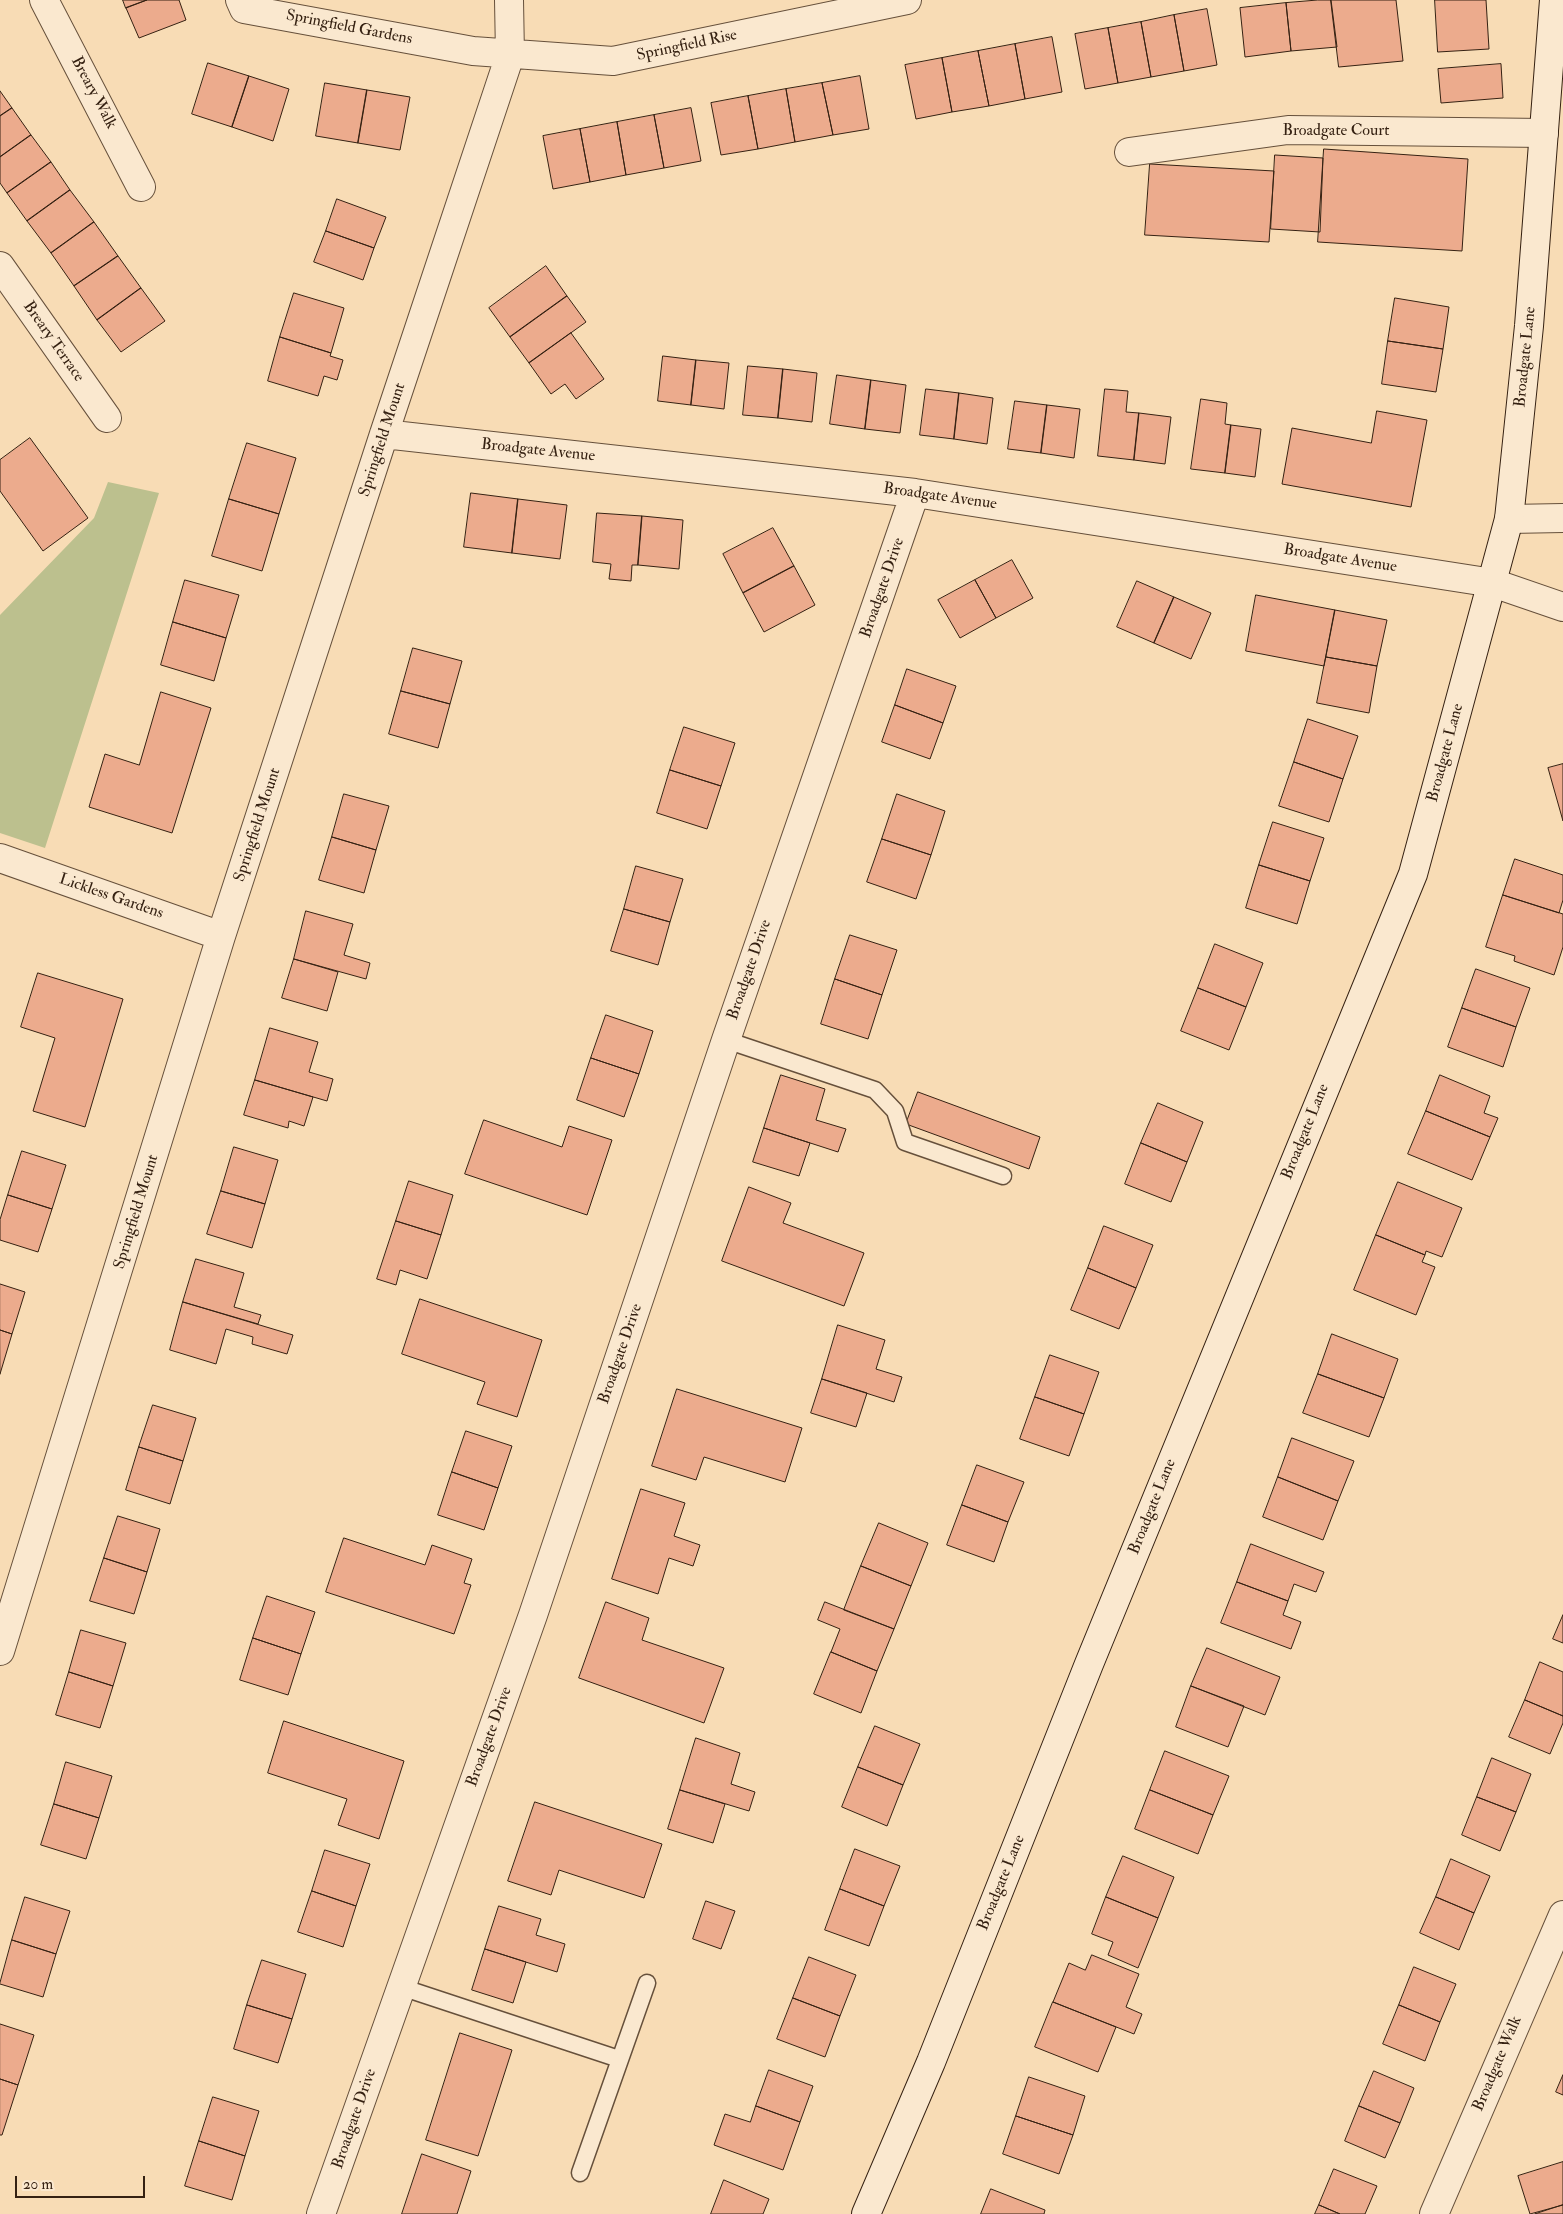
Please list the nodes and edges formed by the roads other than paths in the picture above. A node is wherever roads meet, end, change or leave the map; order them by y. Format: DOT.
graph roads {
  1 [pos="44,0"];
  2 [pos="240,0"];
  3 [pos="509,0"];
  4 [pos="907,0"];
  5 [pos="1554,0"];
  6 [pos="464,50"];
  7 [pos="510,55"];
  8 [pos="1544,133"];
  9 [pos="1130,152"];
  10 [pos="142,187"];
  11 [pos="0,266"];
  12 [pos="107,418"];
  13 [pos="384,434"];
  14 [pos="915,493"];
  15 [pos="1563,518"];
  16 [pos="1508,519"];
  17 [pos="1493,582"];
  18 [pos="1563,607"];
  19 [pos="0,858"];
  20 [pos="221,936"];
  21 [pos="726,1040"];
  22 [pos="1003,1176"];
  23 [pos="0,1651"];
  24 [pos="1563,1914"];
  25 [pos="647,1983"];
  26 [pos="401,1987"];
  27 [pos="619,2058"];
  28 [pos="580,2173"];
  29 [pos="321,2214"];
  30 [pos="866,2214"];
  31 [pos="1434,2214"];
  1 -- 10 [label="street, Breary Walk"];
  2 -- 6 [label="street, Springfield Gardens"];
  3 -- 7 [label="street, Springfield Mount"];
  4 -- 7 [label="street, Springfield Rise"];
  5 -- 8 [label="street, Broadgate Lane"];
  6 -- 7 [label="street, Springfield Rise"];
  7 -- 13 [label="street, Springfield Mount"];
  8 -- 9 [label="street, Broadgate Court"];
  8 -- 16 [label="street, Broadgate Lane"];
  11 -- 12 [label="street, Breary Terrace"];
  13 -- 14 [label="street, Broadgate Avenue"];
  13 -- 20 [label="street, Springfield Mount"];
  14 -- 17 [label="street, Broadgate Avenue"];
  14 -- 21 [label="street, Broadgate Drive"];
  15 -- 16 [label="street"];
  16 -- 17 [label="street, Broadgate Lane"];
  17 -- 18 [label="street, Broadgate Avenue"];
  17 -- 30 [label="street, Broadgate Lane"];
  19 -- 20 [label="street, Lickless Gardens"];
  20 -- 23 [label="street, Springfield Mount"];
  21 -- 22 [label="lane"];
  21 -- 26 [label="street, Broadgate Drive"];
  24 -- 31 [label="street, Broadgate Walk"];
  25 -- 27 [label="lane"];
  26 -- 27 [label="lane"];
  26 -- 29 [label="street, Broadgate Drive"];
  27 -- 28 [label="lane"];
}
